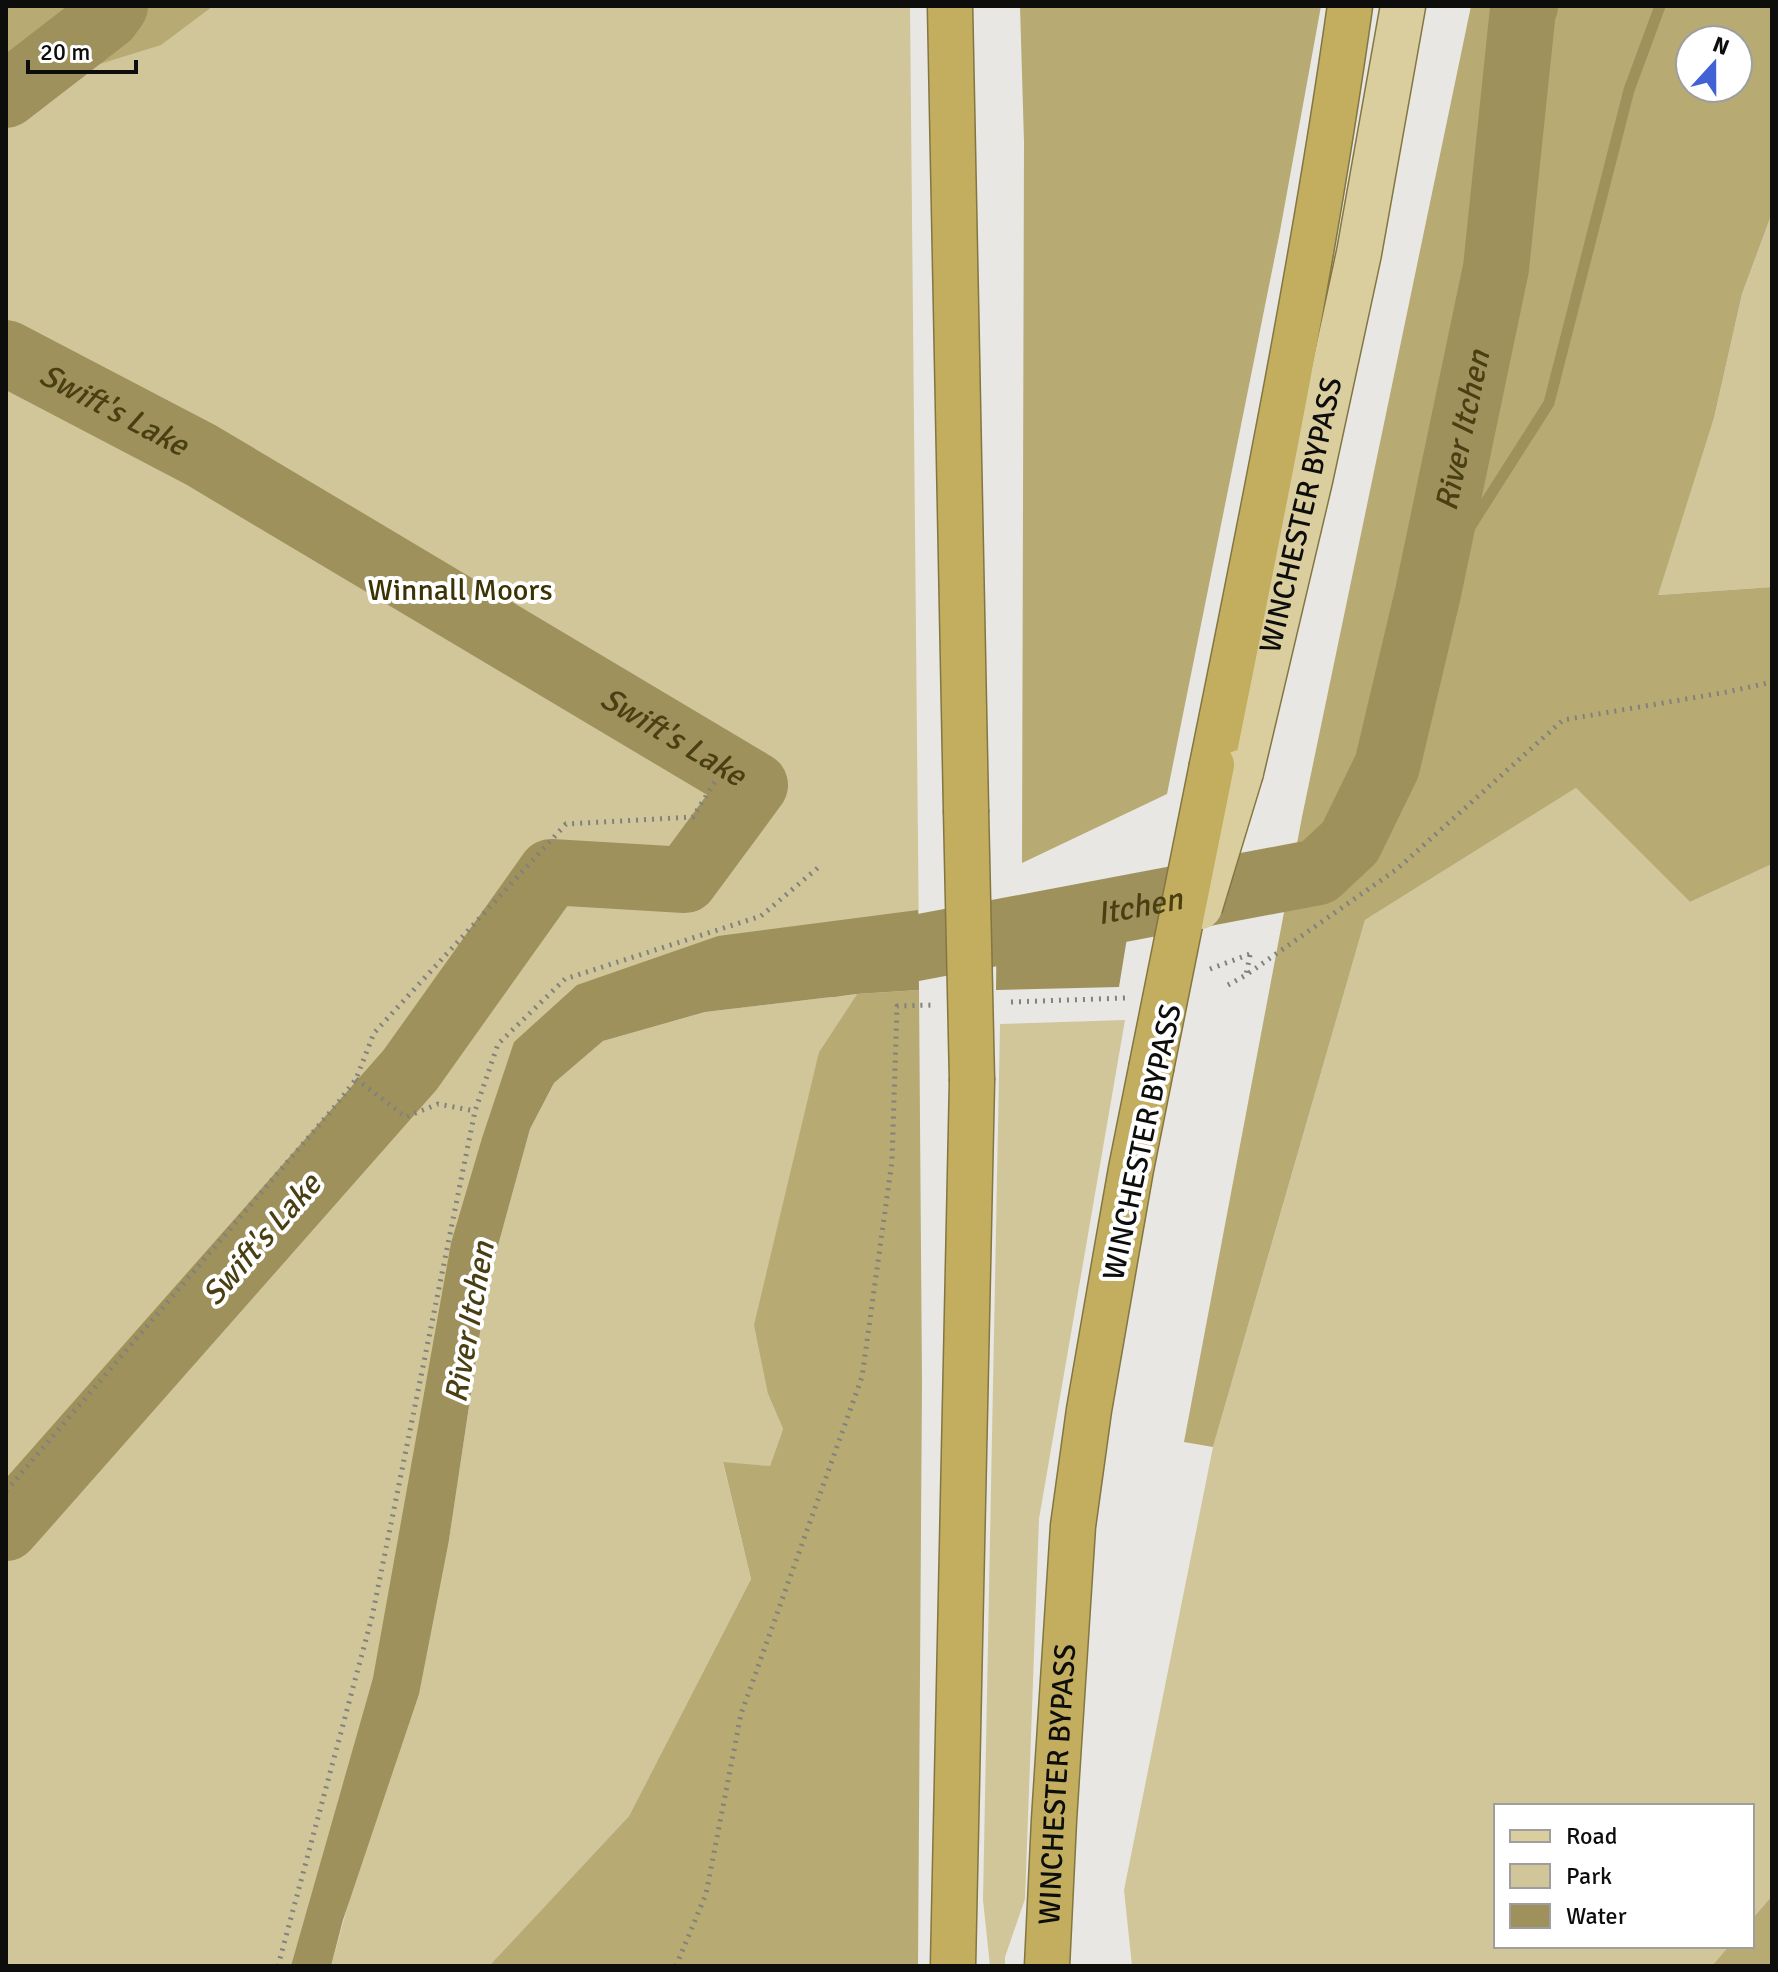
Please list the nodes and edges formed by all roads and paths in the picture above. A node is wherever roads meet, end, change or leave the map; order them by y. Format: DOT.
graph roads {
  1 [pos="950,6"];
  2 [pos="1350,6"];
  3 [pos="1403,6"];
  4 [pos="1772,682"];
  5 [pos="1227,768"];
  6 [pos="717,778"];
  7 [pos="820,866"];
  8 [pos="1205,971"];
  9 [pos="1246,975"];
  10 [pos="1228,985"];
  11 [pos="1130,998"];
  12 [pos="1006,1002"];
  13 [pos="944,1004"];
  14 [pos="356,1079"];
  15 [pos="475,1111"];
  16 [pos="6,1491"];
  17 [pos="278,1966"];
  18 [pos="676,1966"];
  19 [pos="953,1966"];
  20 [pos="1047,1966"];
  1 -- 19 [label="highway, bridge"];
  2 -- 5 [label="highway, WINCHESTER BYPASS"];
  3 -- 5 [label="main road, WINCHESTER BYPASS"];
  4 -- 9 [label="path"];
  5 -- 20 [label="highway, WINCHESTER BYPASS, bridge"];
  6 -- 14 [label="path"];
  7 -- 15 [label="path"];
  8 -- 9 [label="path"];
  9 -- 10 [label="path"];
  11 -- 12 [label="path"];
  13 -- 18 [label="path"];
  14 -- 15 [label="path"];
  14 -- 16 [label="path"];
  15 -- 17 [label="path"];
}
